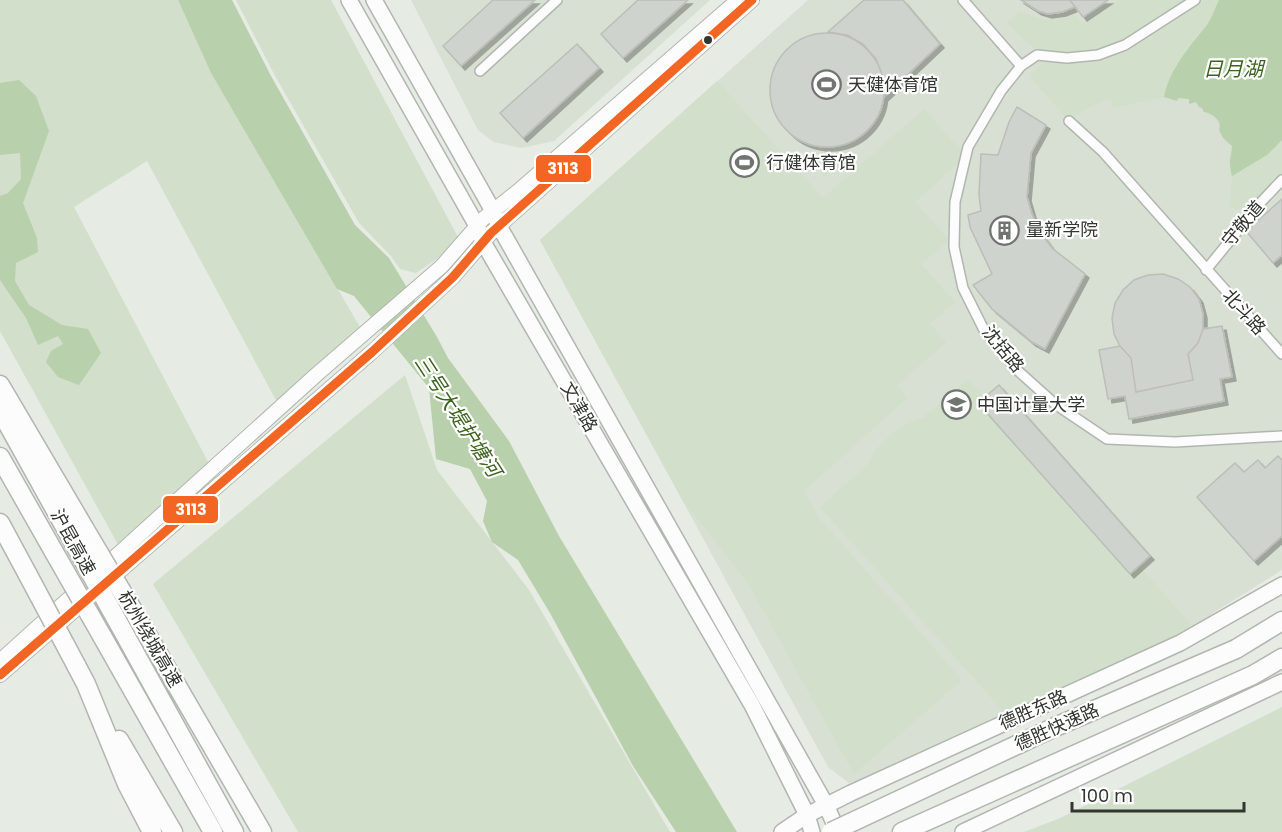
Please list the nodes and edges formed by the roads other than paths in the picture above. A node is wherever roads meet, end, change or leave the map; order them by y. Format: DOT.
graph roads {
  1 [pos="349,0"];
  2 [pos="374,0"];
  3 [pos="557,0"];
  4 [pos="738,0"];
  5 [pos="752,0"];
  6 [pos="963,0"];
  7 [pos="1195,0"];
  8 [pos="1021,66"];
  9 [pos="480,72"];
  10 [pos="1069,121"];
  11 [pos="1282,180"];
  12 [pos="493,211"];
  13 [pos="477,226"];
  14 [pos="499,226"];
  15 [pos="483,242"];
  16 [pos="1206,270"];
  17 [pos="1282,354"];
  18 [pos="0,385"];
  19 [pos="0,410"];
  20 [pos="1282,436"];
  21 [pos="0,457"];
  22 [pos="0,523"];
  23 [pos="77,532"];
  24 [pos="1282,585"];
  25 [pos="1282,621"];
  26 [pos="1282,658"];
  27 [pos="0,660"];
  28 [pos="0,675"];
  29 [pos="1282,682"];
  30 [pos="86,684"];
  31 [pos="826,805"];
  32 [pos="807,815"];
  33 [pos="152,832"];
  34 [pos="174,832"];
  35 [pos="213,832"];
  36 [pos="234,832"];
  37 [pos="262,832"];
  38 [pos="782,832"];
  39 [pos="812,832"];
  40 [pos="831,832"];
  41 [pos="838,832"];
  42 [pos="902,832"];
  43 [pos="963,832"];
  1 -- 13 [label="main road, 文津路"];
  2 -- 12 [label="main road, 文津路"];
  3 -- 9 [label="street"];
  4 -- 12 [label="main road"];
  5 -- 14 [label="main road"];
  6 -- 8 [label="street"];
  7 -- 8 [label="street"];
  8 -- 20 [label="street, 沈括路"];
  10 -- 16 [label="street, 北斗路"];
  11 -- 16 [label="street, 守敬道"];
  12 -- 13 [label="main road"];
  12 -- 14 [label="main road, 文津路"];
  13 -- 15 [label="main road, 文津路"];
  13 -- 27 [label="main road"];
  14 -- 15 [label="main road"];
  14 -- 31 [label="main road, 文津路"];
  15 -- 28 [label="main road"];
  15 -- 32 [label="main road, 文津路"];
  16 -- 17 [label="street, 北斗路"];
  18 -- 23 [label="highway, 杭州绕城高速"];
  19 -- 23 [label="highway, 沪昆高速"];
  21 -- 35 [label="highway, 沪昆高速, bridge"];
  22 -- 30 [label="highway, bridge"];
  23 -- 36 [label="highway, 沪昆高速, bridge"];
  23 -- 37 [label="highway, 杭州绕城高速, bridge"];
  24 -- 31 [label="main road, 德胜东路"];
  25 -- 40 [label="highway, 德胜快速路, bridge"];
  26 -- 42 [label="highway, 德胜快速路"];
  29 -- 43 [label="main road"];
  30 -- 33 [label="highway"];
  30 -- 34 [label="highway"];
  31 -- 32 [label="main road, 德胜东路"];
  31 -- 41 [label="main road, 文津路"];
  32 -- 38 [label="main road, 德胜东路"];
  32 -- 39 [label="main road, 文津路"];
}
